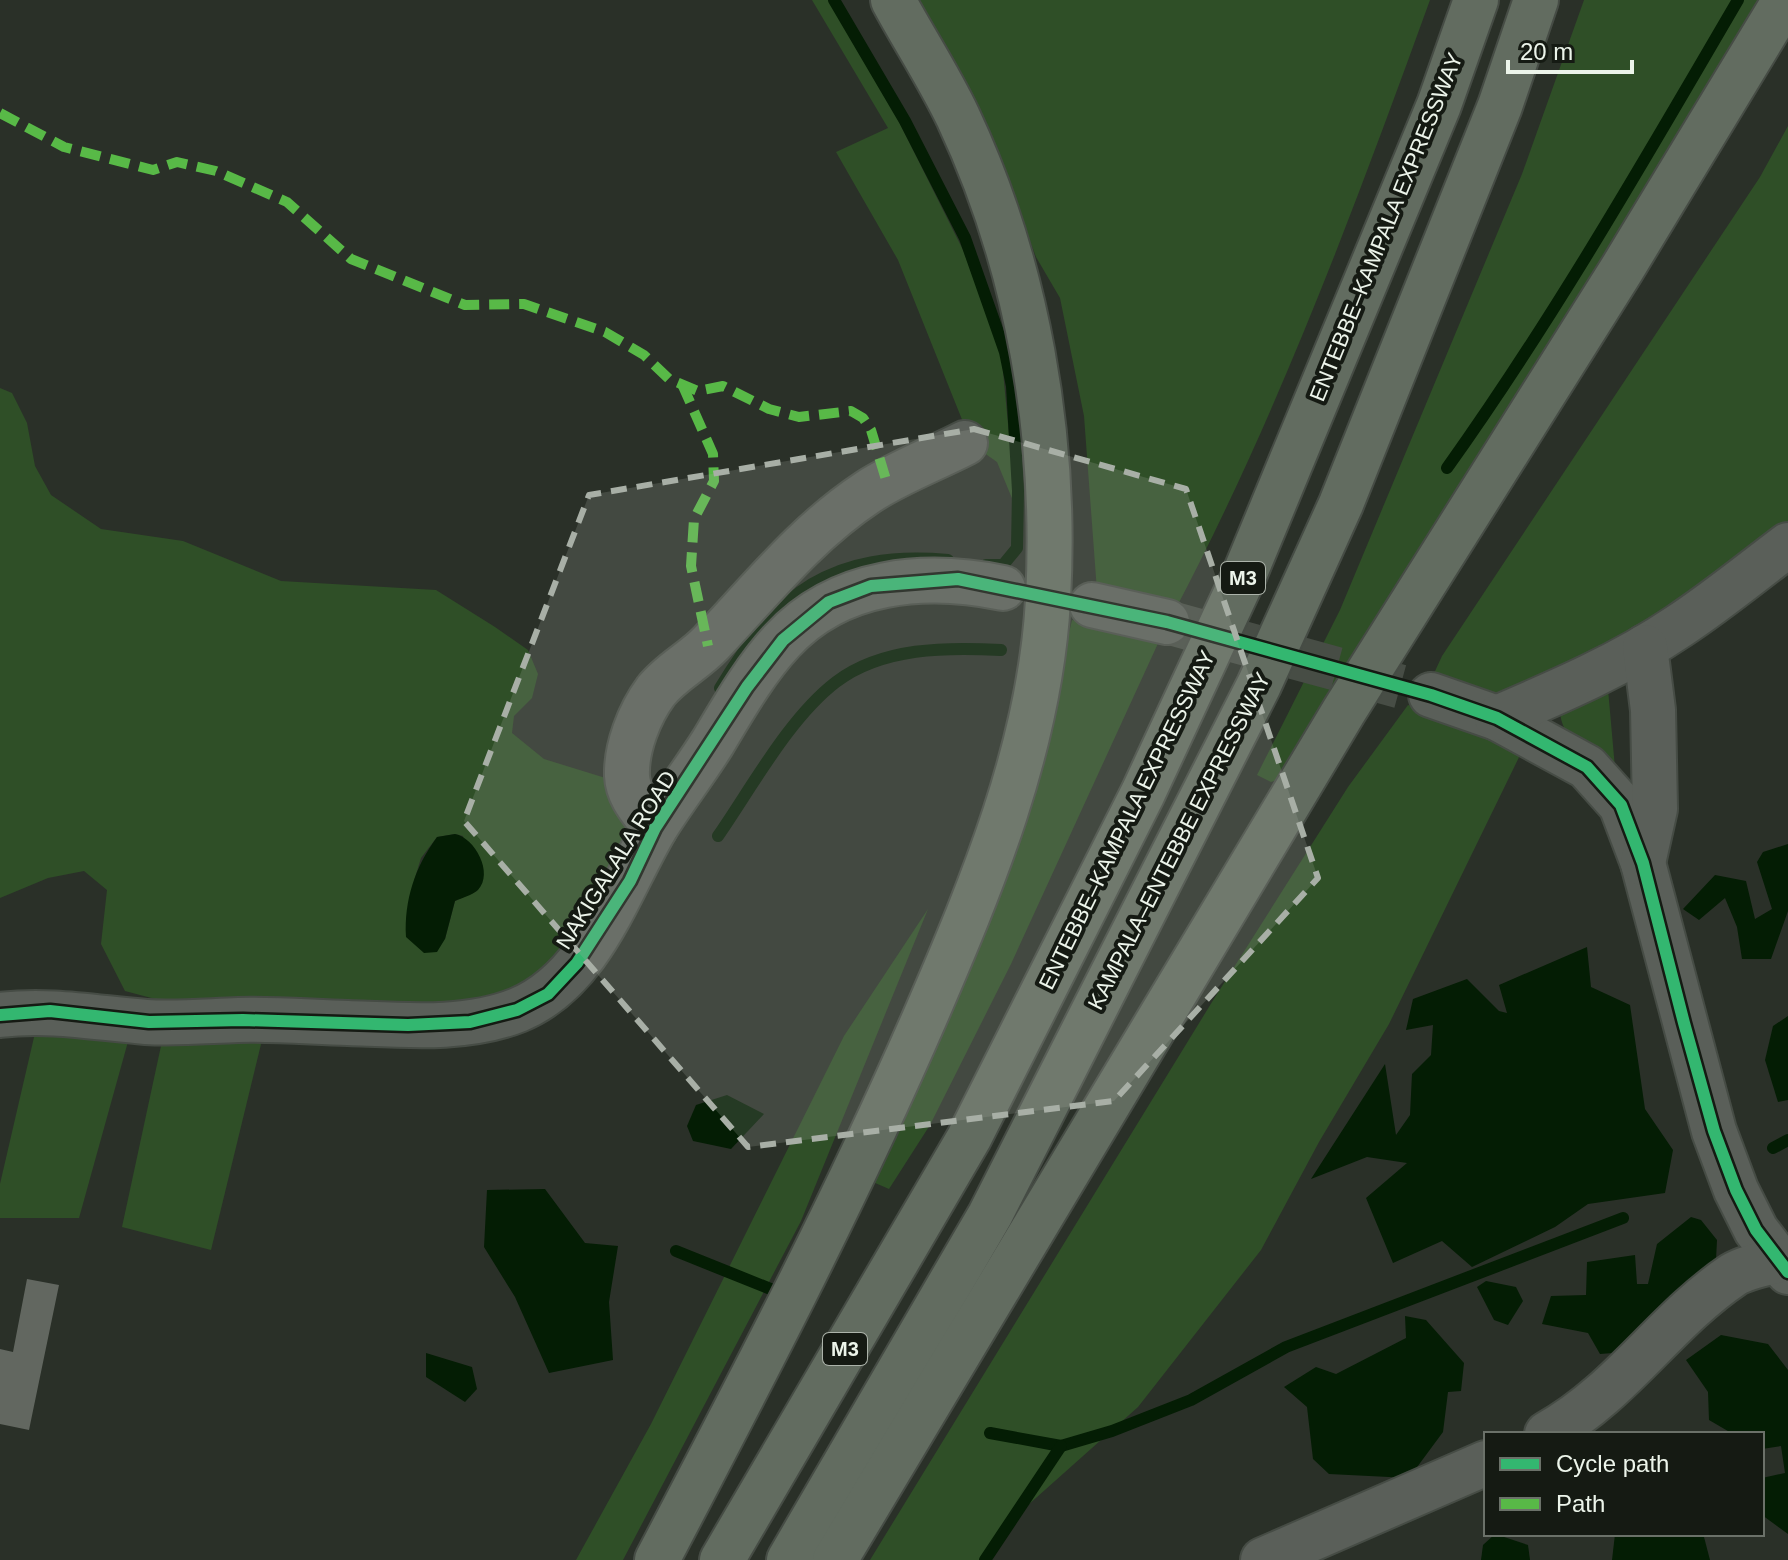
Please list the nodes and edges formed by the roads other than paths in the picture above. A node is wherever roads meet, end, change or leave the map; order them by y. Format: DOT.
graph roads {
  1 [pos="893,0"];
  2 [pos="1476,0"];
  3 [pos="1536,0"];
  4 [pos="1785,0"];
  5 [pos="965,443"];
  6 [pos="1788,545"];
  7 [pos="1003,588"];
  8 [pos="1092,605"];
  9 [pos="1167,622"];
  10 [pos="1645,647"];
  11 [pos="1431,695"];
  12 [pos="1488,714"];
  13 [pos="655,828"];
  14 [pos="1643,863"];
  15 [pos="0,1015"];
  16 [pos="1784,1266"];
  17 [pos="1551,1432"];
  18 [pos="1484,1464"];
  19 [pos="657,1560"];
  20 [pos="722,1560"];
  21 [pos="789,1560"];
  22 [pos="835,1560"];
  23 [pos="1263,1560"];
  1 -- 19 [label="highway"];
  2 -- 20 [label="highway, ENTEBBE–KAMPALA EXPRESSWAY / M3"];
  3 -- 21 [label="highway, KAMPALA–ENTEBBE EXPRESSWAY / M3"];
  4 -- 22 [label="highway"];
  5 -- 13 [label="street, NAKIGALALA ROAD"];
  6 -- 10 [label="street"];
  7 -- 13 [label="street, NAKIGALALA ROAD"];
  8 -- 9 [label="street"];
  10 -- 12 [label="street"];
  10 -- 14 [label="street"];
  11 -- 12 [label="street"];
  12 -- 14 [label="street"];
  13 -- 15 [label="street, NAKIGALALA ROAD"];
  14 -- 16 [label="street"];
  16 -- 17 [label="street"];
  18 -- 23 [label="street"];
}
